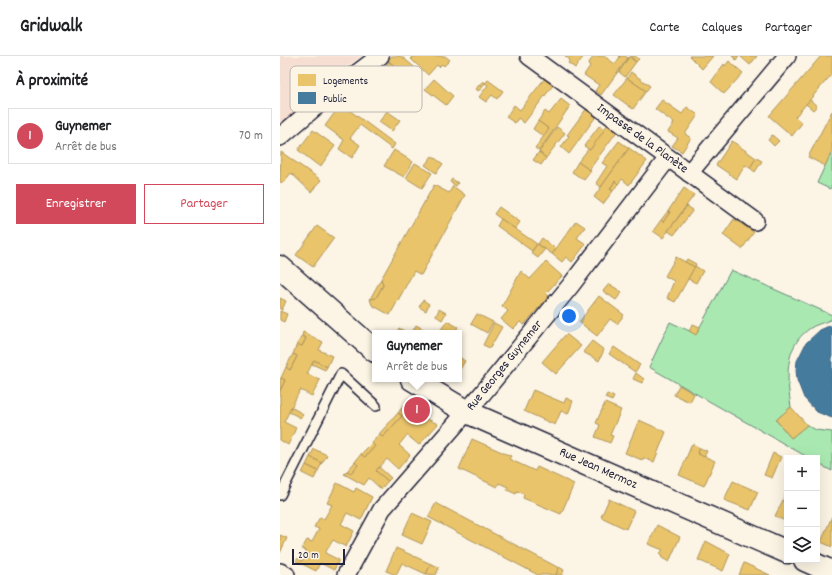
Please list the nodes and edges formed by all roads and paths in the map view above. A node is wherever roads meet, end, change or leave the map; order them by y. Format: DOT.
graph roads {
  1 [pos="380,56"];
  2 [pos="529,56"];
  3 [pos="787,56"];
  4 [pos="366,66"];
  5 [pos="309,112"];
  6 [pos="280,137"];
  7 [pos="668,158"];
  8 [pos="689,173"];
  9 [pos="755,221"];
  10 [pos="280,266"];
  11 [pos="372,348"];
  12 [pos="417,382"];
  13 [pos="376,406"];
  14 [pos="467,412"];
  15 [pos="280,495"];
  16 [pos="784,551"];
  17 [pos="812,563"];
  18 [pos="280,572"];
  19 [pos="832,572"];
  20 [pos="286,575"];
  21 [pos="346,575"];
  1 -- 4 [label="street"];
  2 -- 7 [label="street, Impasse de la Planète"];
  3 -- 8 [label="street"];
  5 -- 6 [label="street"];
  7 -- 8 [label="street, Impasse de la Planète"];
  7 -- 14 [label="street, Rue Georges Guynemer"];
  8 -- 9 [label="street, Impasse de la Planète"];
  10 -- 11 [label="main road"];
  12 -- 14 [label="main road, Rue Jean Mermoz"];
  13 -- 15 [label="lane"];
  14 -- 16 [label="main road, Rue Jean Mermoz"];
  14 -- 21 [label="street, Rue Georges Guynemer"];
  17 -- 19 [label="main road"];
  18 -- 20 [label="street"];
}
